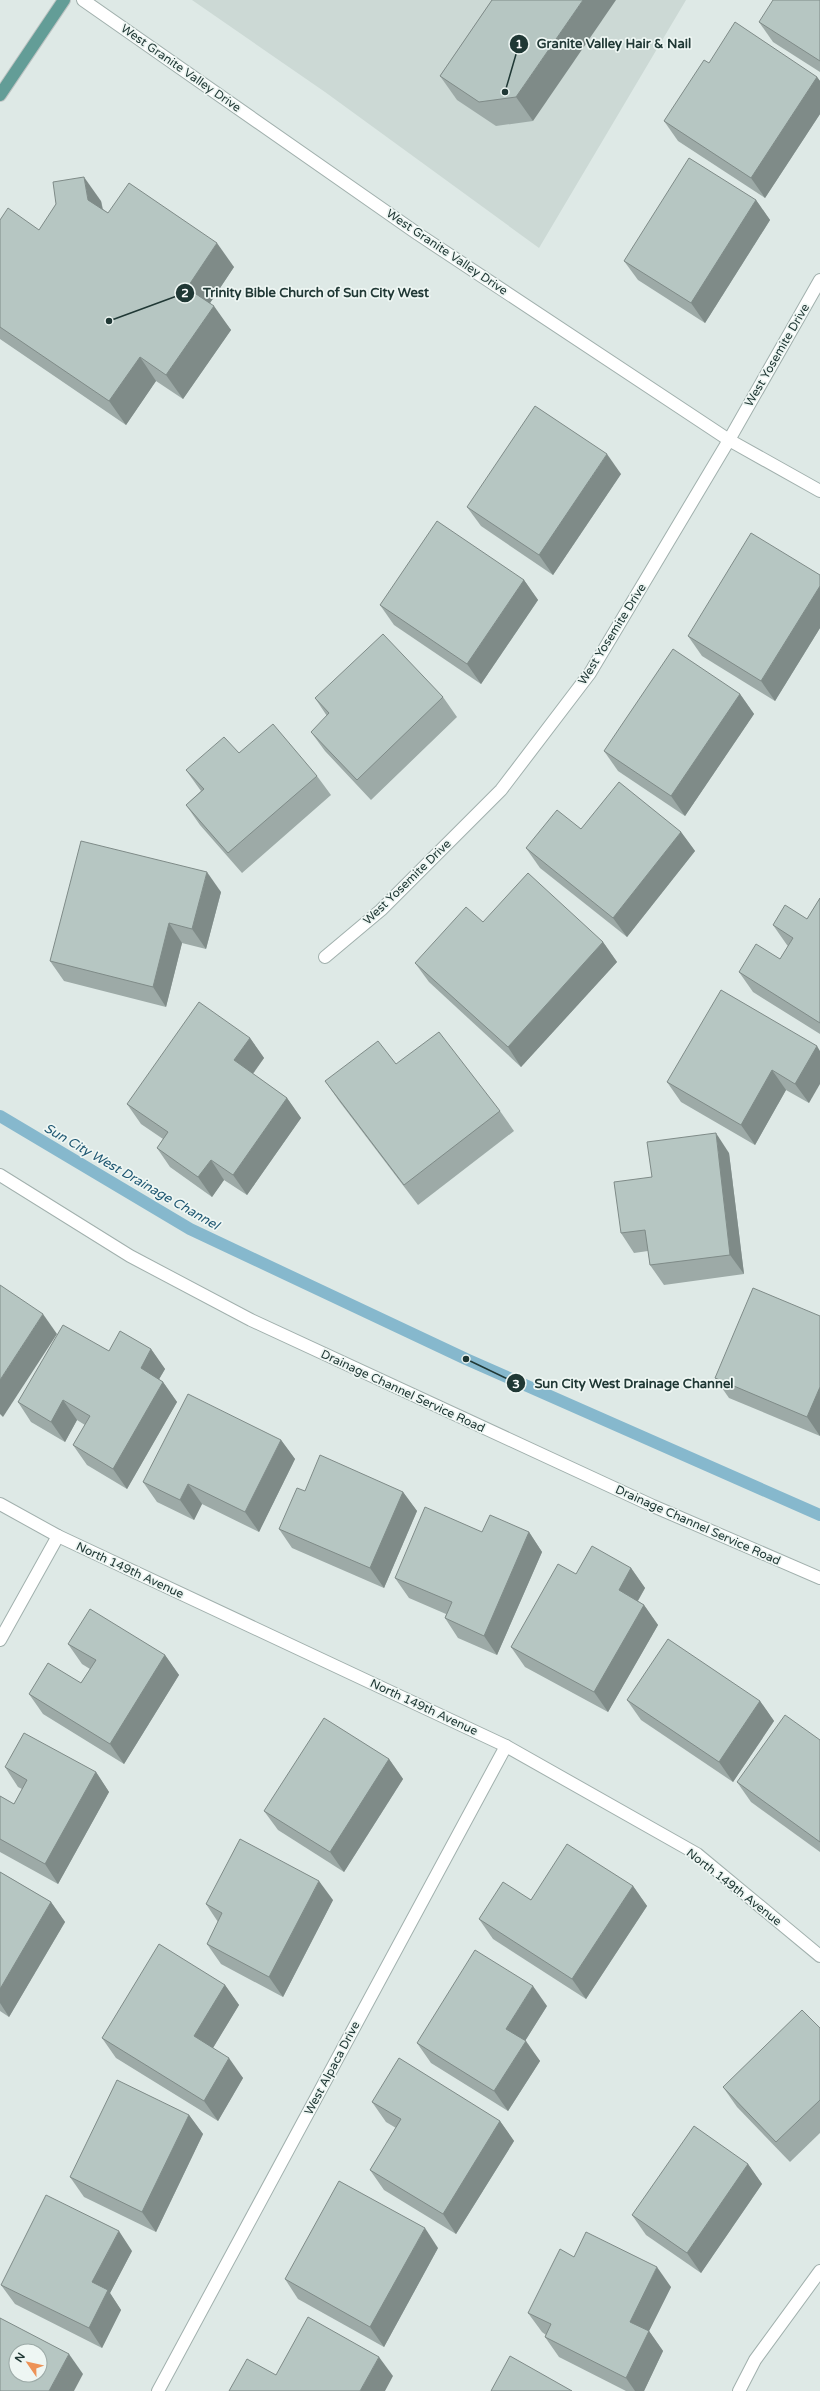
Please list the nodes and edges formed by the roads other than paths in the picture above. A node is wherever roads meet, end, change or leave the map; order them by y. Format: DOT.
graph roads {
  1 [pos="64,0"];
  2 [pos="83,0"];
  3 [pos="0,95"];
  4 [pos="820,280"];
  5 [pos="729,440"];
  6 [pos="820,491"];
  7 [pos="325,957"];
  8 [pos="0,1175"];
  9 [pos="0,1504"];
  10 [pos="58,1536"];
  11 [pos="820,1578"];
  12 [pos="0,1640"];
  13 [pos="506,1746"];
  14 [pos="820,1956"];
  15 [pos="820,2271"];
  16 [pos="158,2391"];
  17 [pos="739,2391"];
  1 -- 3 [label="main road"];
  2 -- 5 [label="street, West Granite Valley Drive"];
  4 -- 5 [label="street, West Yosemite Drive"];
  5 -- 6 [label="street, West Granite Valley Drive"];
  5 -- 7 [label="street, West Yosemite Drive"];
  8 -- 11 [label="street, Drainage Channel Service Road"];
  9 -- 10 [label="street, North 149th Avenue"];
  10 -- 12 [label="street"];
  10 -- 13 [label="street, North 149th Avenue"];
  13 -- 14 [label="street, North 149th Avenue"];
  13 -- 16 [label="street, West Alpaca Drive"];
  15 -- 17 [label="street"];
}
